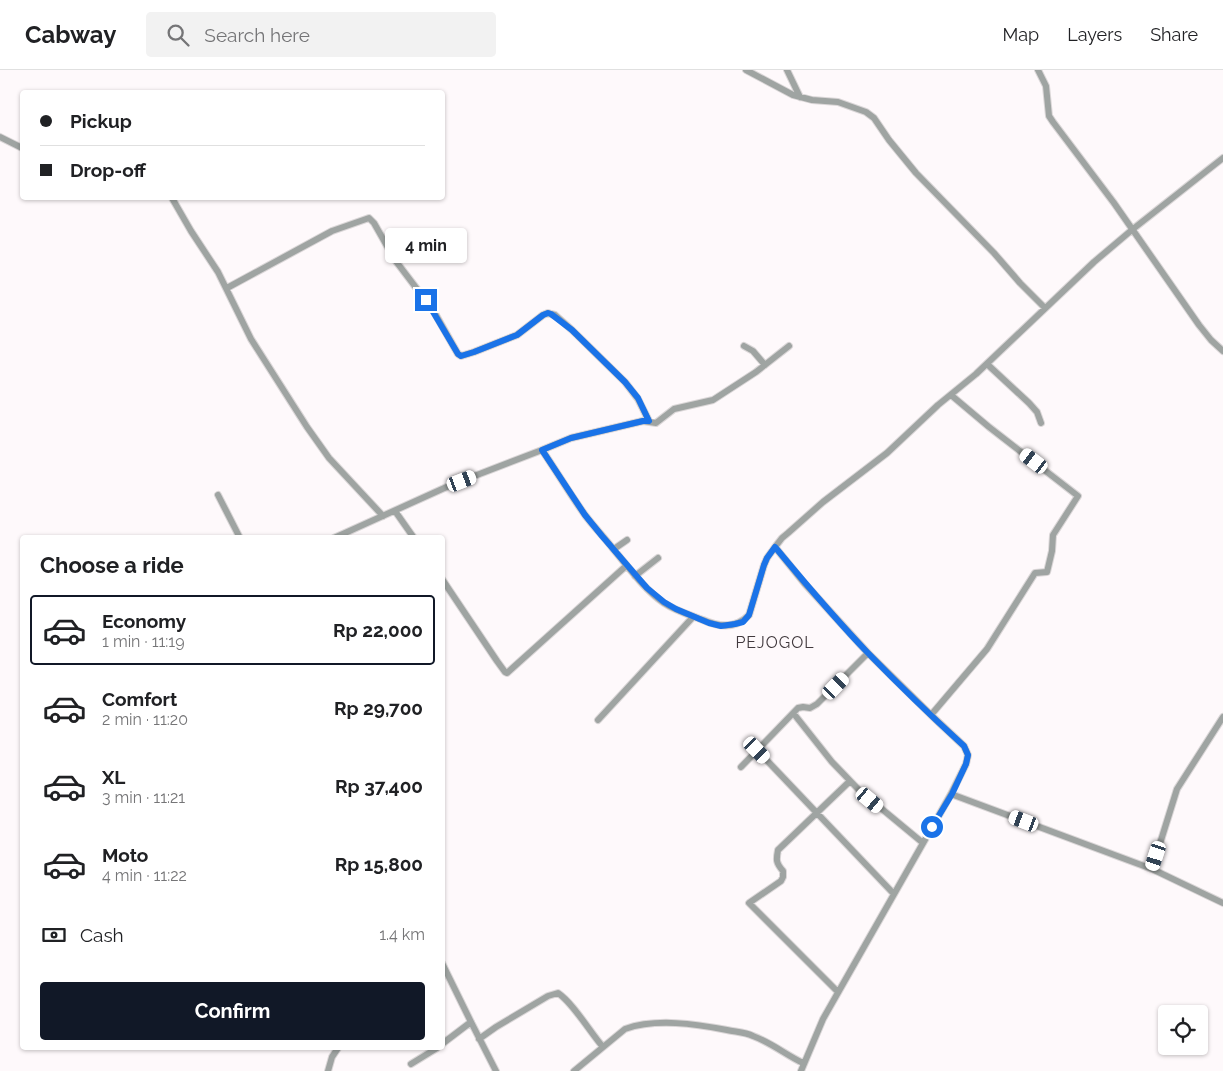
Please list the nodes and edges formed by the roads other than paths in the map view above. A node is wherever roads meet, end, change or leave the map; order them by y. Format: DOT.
graph roads {
  1 [pos="746,70"];
  2 [pos="787,70"];
  3 [pos="1038,70"];
  4 [pos="800,97"];
  5 [pos="0,137"];
  6 [pos="20,147"];
  7 [pos="1223,158"];
  8 [pos="173,200"];
  9 [pos="1133,229"];
  10 [pos="227,288"];
  11 [pos="1045,308"];
  12 [pos="744,346"];
  13 [pos="789,346"];
  14 [pos="1223,351"];
  15 [pos="987,364"];
  16 [pos="765,365"];
  17 [pos="950,395"];
  18 [pos="649,421"];
  19 [pos="1041,423"];
  20 [pos="542,450"];
  21 [pos="218,495"];
  22 [pos="395,511"];
  23 [pos="383,516"];
  24 [pos="238,535"];
  25 [pos="341,535"];
  26 [pos="412,535"];
  27 [pos="626,540"];
  28 [pos="775,547"];
  29 [pos="614,549"];
  30 [pos="658,558"];
  31 [pos="626,566"];
  32 [pos="635,576"];
  33 [pos="445,583"];
  34 [pos="693,616"];
  35 [pos="868,653"];
  36 [pos="794,714"];
  37 [pos="931,715"];
  38 [pos="1223,717"];
  39 [pos="598,720"];
  40 [pos="757,750"];
  41 [pos="741,767"];
  42 [pos="850,781"];
  43 [pos="952,794"];
  44 [pos="817,813"];
  45 [pos="923,843"];
  46 [pos="1152,870"];
  47 [pos="894,894"];
  48 [pos="1223,903"];
  49 [pos="445,968"];
  50 [pos="838,992"];
  51 [pos="471,1022"];
  52 [pos="479,1039"];
  53 [pos="445,1042"];
  54 [pos="602,1047"];
  55 [pos="337,1050"];
  56 [pos="434,1050"];
  57 [pos="803,1063"];
  58 [pos="411,1064"];
  59 [pos="328,1071"];
  60 [pos="496,1071"];
  61 [pos="574,1071"];
  62 [pos="801,1071"];
  1 -- 4 [label="street"];
  2 -- 4 [label="street"];
  3 -- 9 [label="street"];
  4 -- 11 [label="street"];
  5 -- 6 [label="street"];
  7 -- 9 [label="street"];
  8 -- 10 [label="street"];
  9 -- 11 [label="street"];
  9 -- 14 [label="street"];
  10 -- 18 [label="street"];
  10 -- 23 [label="street"];
  11 -- 15 [label="street"];
  12 -- 16 [label="street"];
  13 -- 16 [label="street"];
  15 -- 17 [label="street"];
  15 -- 19 [label="street"];
  16 -- 18 [label="street"];
  17 -- 28 [label="street"];
  17 -- 37 [label="street"];
  18 -- 20 [label="street"];
  20 -- 22 [label="street"];
  20 -- 29 [label="street"];
  21 -- 24 [label="street"];
  22 -- 23 [label="street"];
  22 -- 26 [label="street"];
  23 -- 25 [label="street"];
  27 -- 29 [label="street"];
  28 -- 34 [label="street"];
  28 -- 35 [label="street"];
  29 -- 31 [label="street"];
  30 -- 32 [label="street"];
  31 -- 32 [label="street"];
  31 -- 33 [label="street"];
  32 -- 34 [label="street"];
  34 -- 39 [label="street"];
  35 -- 36 [label="street"];
  35 -- 37 [label="street"];
  36 -- 40 [label="street"];
  36 -- 42 [label="street"];
  37 -- 43 [label="street"];
  38 -- 46 [label="street"];
  40 -- 41 [label="street"];
  40 -- 44 [label="street"];
  42 -- 44 [label="street"];
  42 -- 45 [label="street"];
  43 -- 45 [label="street"];
  43 -- 46 [label="street"];
  44 -- 47 [label="street"];
  44 -- 50 [label="street"];
  45 -- 47 [label="street"];
  46 -- 48 [label="street"];
  47 -- 50 [label="street"];
  49 -- 51 [label="street"];
  50 -- 57 [label="street"];
  51 -- 52 [label="street"];
  51 -- 53 [label="street"];
  52 -- 54 [label="street"];
  52 -- 60 [label="street"];
  54 -- 57 [label="street"];
  54 -- 61 [label="street"];
  55 -- 59 [label="street"];
  56 -- 58 [label="street"];
  57 -- 62 [label="street"];
}
